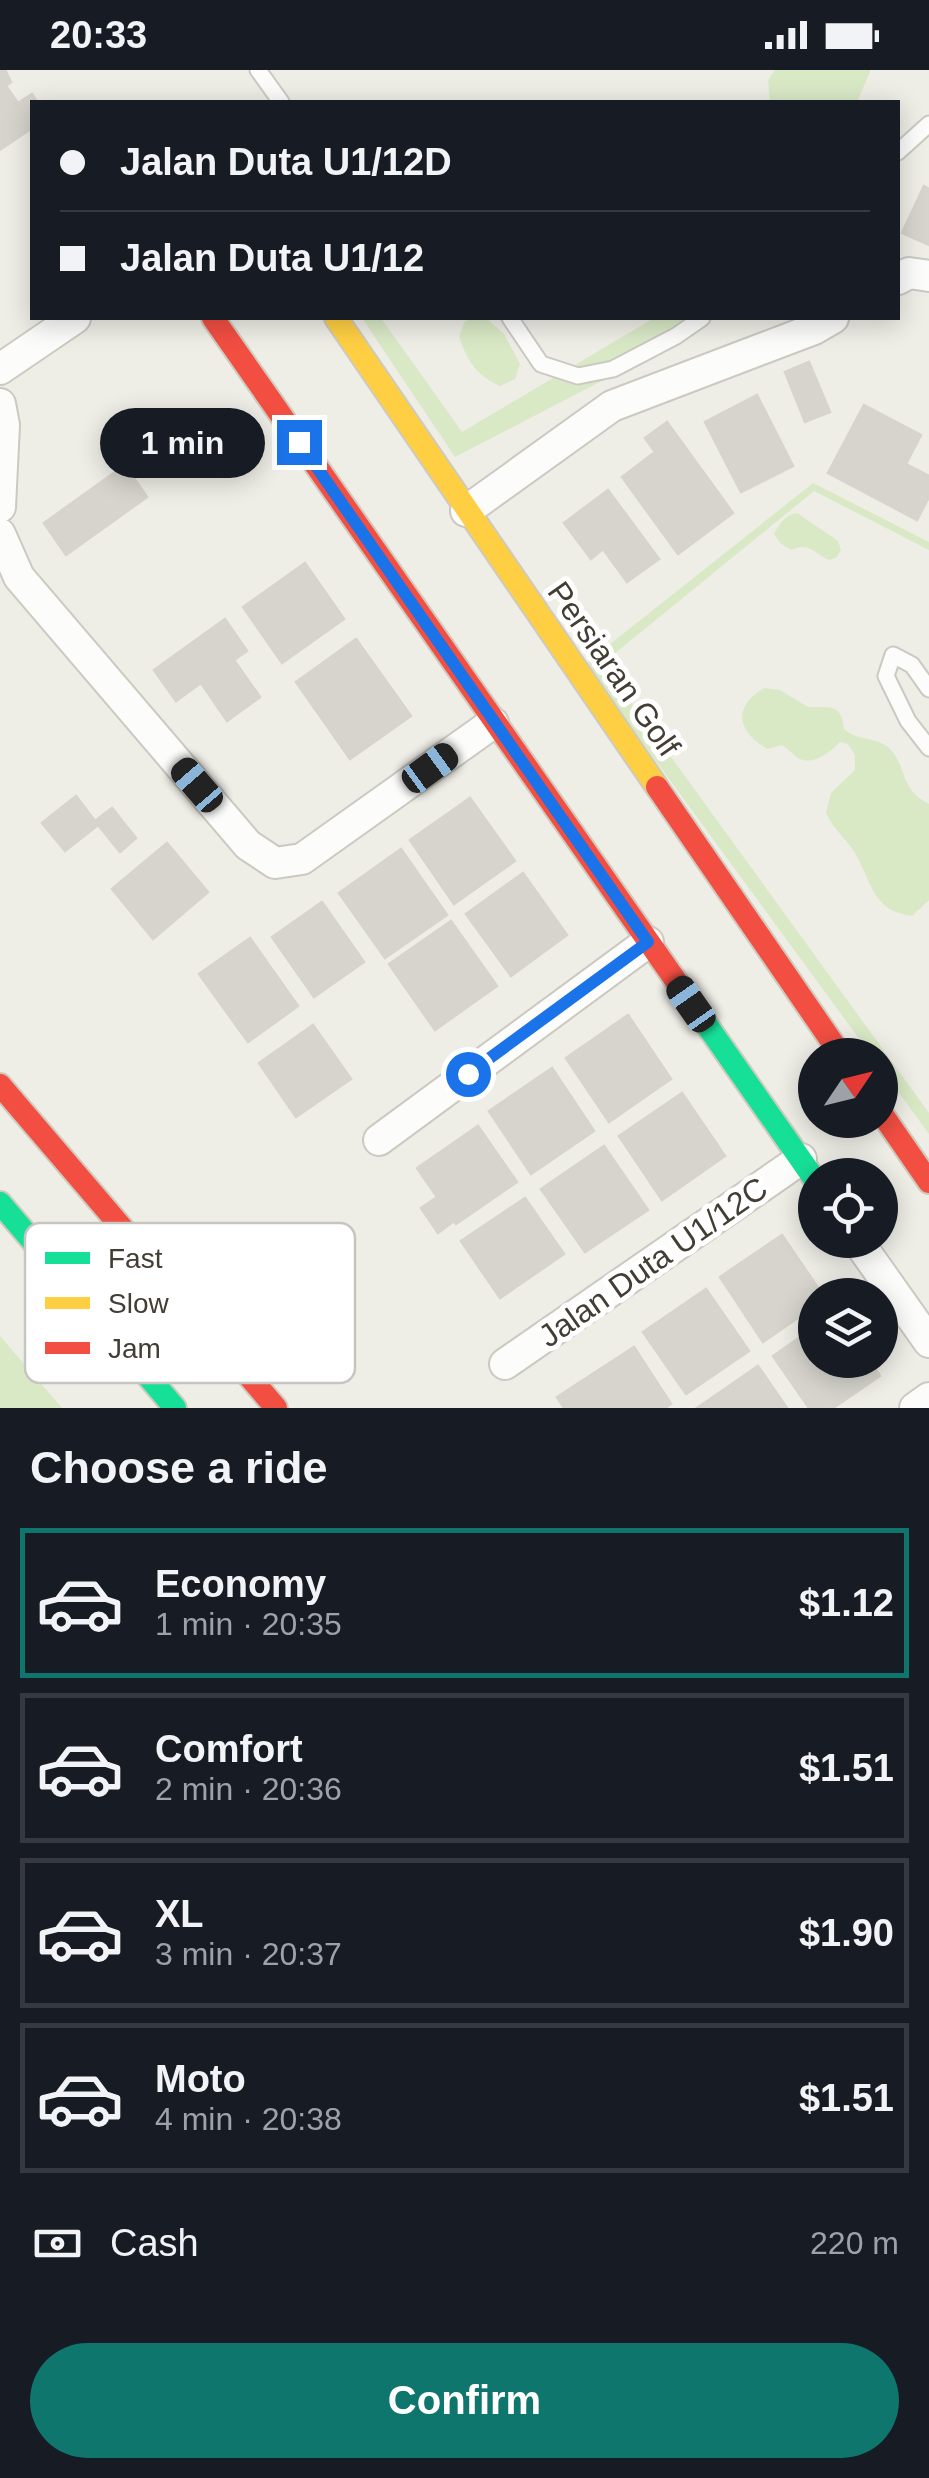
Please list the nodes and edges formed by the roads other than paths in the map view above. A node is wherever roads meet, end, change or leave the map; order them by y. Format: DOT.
graph roads {
  1 [pos="258,70"];
  2 [pos="280,100"];
  3 [pos="929,124"];
  4 [pos="900,150"];
  5 [pos="929,276"];
  6 [pos="900,278"];
  7 [pos="72,320"];
  8 [pos="213,320"];
  9 [pos="337,320"];
  10 [pos="511,320"];
  11 [pos="699,320"];
  12 [pos="830,320"];
  13 [pos="0,369"];
  14 [pos="0,404"];
  15 [pos="0,508"];
  16 [pos="466,511"];
  17 [pos="0,534"];
  18 [pos="929,689"];
  19 [pos="493,723"];
  20 [pos="929,748"];
  21 [pos="648,942"];
  22 [pos="829,1038"];
  23 [pos="0,1085"];
  24 [pos="898,1137"];
  25 [pos="379,1140"];
  26 [pos="800,1158"];
  27 [pos="798,1176"];
  28 [pos="929,1182"];
  29 [pos="0,1203"];
  30 [pos="118,1223"];
  31 [pos="25,1232"];
  32 [pos="871,1258"];
  33 [pos="929,1342"];
  34 [pos="505,1364"];
  35 [pos="155,1383"];
  36 [pos="255,1383"];
  37 [pos="929,1398"];
  38 [pos="176,1408"];
  39 [pos="276,1408"];
  40 [pos="915,1408"];
  1 -- 2 [label="lane"];
  3 -- 4 [label="lane"];
  5 -- 6 [label="street"];
  7 -- 13 [label="street"];
  8 -- 19 [label="main road"];
  9 -- 16 [label="main road, Persiaran Golf"];
  10 -- 11 [label="lane"];
  12 -- 16 [label="street"];
  14 -- 15 [label="street"];
  16 -- 22 [label="main road, Persiaran Golf"];
  17 -- 19 [label="street"];
  18 -- 20 [label="lane"];
  19 -- 21 [label="main road"];
  21 -- 25 [label="street"];
  21 -- 26 [label="main road"];
  23 -- 30 [label="main road"];
  24 -- 28 [label="main road"];
  27 -- 34 [label="street, Jalan Duta U1/12C"];
  29 -- 31 [label="main road"];
  32 -- 33 [label="street"];
  35 -- 38 [label="main road"];
  36 -- 39 [label="main road"];
  37 -- 40 [label="street"];
}
